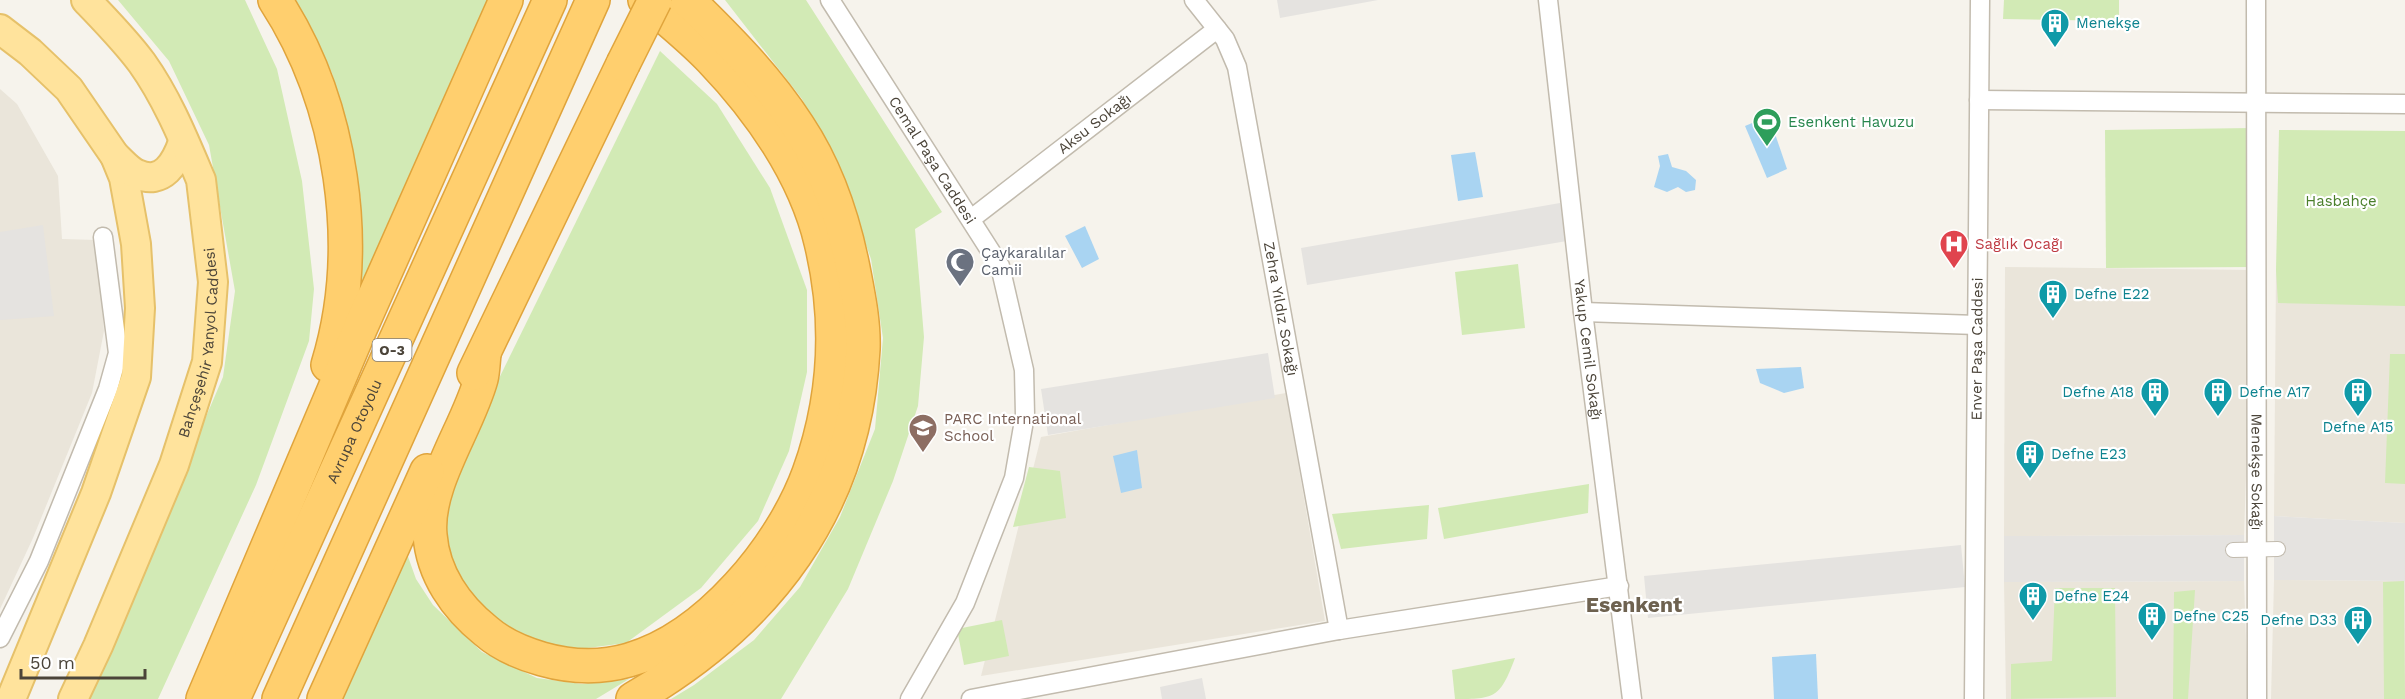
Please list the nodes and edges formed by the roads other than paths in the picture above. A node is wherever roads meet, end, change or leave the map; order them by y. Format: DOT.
graph roads {
  1 [pos="86,0"];
  2 [pos="275,0"];
  3 [pos="506,0"];
  4 [pos="550,0"];
  5 [pos="593,0"];
  6 [pos="645,0"];
  7 [pos="655,0"];
  8 [pos="688,0"];
  9 [pos="830,0"];
  10 [pos="1194,0"];
  11 [pos="1548,0"];
  12 [pos="1980,0"];
  13 [pos="2256,0"];
  14 [pos="0,29"];
  15 [pos="1217,29"];
  16 [pos="1979,100"];
  17 [pos="2256,103"];
  18 [pos="2405,104"];
  19 [pos="183,142"];
  20 [pos="116,156"];
  21 [pos="971,219"];
  22 [pos="103,237"];
  23 [pos="1582,312"];
  24 [pos="1977,325"];
  25 [pos="484,354"];
  26 [pos="2278,549"];
  27 [pos="2233,550"];
  28 [pos="2256,550"];
  29 [pos="254,582"];
  30 [pos="1619,586"];
  31 [pos="1339,630"];
  32 [pos="0,638"];
  33 [pos="11,699"];
  34 [pos="73,699"];
  35 [pos="203,699"];
  36 [pos="233,699"];
  37 [pos="279,699"];
  38 [pos="324,699"];
  39 [pos="633,699"];
  40 [pos="910,699"];
  41 [pos="971,699"];
  42 [pos="1632,699"];
  43 [pos="1974,699"];
  44 [pos="2257,699"];
  1 -- 19 [label="main road, Bahçeşehir Yanyol Caddesi"];
  2 -- 29 [label="highway"];
  3 -- 29 [label="highway"];
  4 -- 36 [label="highway, Avrupa Otoyolu / O-3"];
  5 -- 37 [label="highway, O-3"];
  6 -- 25 [label="highway"];
  7 -- 25 [label="highway, bridge"];
  8 -- 39 [label="highway"];
  9 -- 21 [label="street, Cemal Paşa Caddesi"];
  10 -- 15 [label="street, Zehra Yıldız Sokağı"];
  11 -- 23 [label="street, Yakup Cemil Sokağı"];
  12 -- 16 [label="street, Enver Paşa Caddesi"];
  13 -- 17 [label="street, Menekşe Sokağı"];
  14 -- 20 [label="main road"];
  15 -- 21 [label="street, Aksu Sokağı"];
  15 -- 31 [label="street, Zehra Yıldız Sokağı"];
  16 -- 17 [label="street"];
  16 -- 24 [label="street, Enver Paşa Caddesi"];
  17 -- 18 [label="street"];
  17 -- 28 [label="street, Menekşe Sokağı"];
  19 -- 20 [label="main road"];
  19 -- 34 [label="main road, Bahçeşehir Yanyol Caddesi"];
  20 -- 33 [label="main road"];
  21 -- 40 [label="street, Cemal Paşa Caddesi"];
  22 -- 32 [label="street"];
  23 -- 24 [label="street"];
  23 -- 30 [label="street, Yakup Cemil Sokağı"];
  24 -- 43 [label="street, Enver Paşa Caddesi"];
  25 -- 38 [label="highway"];
  26 -- 28 [label="street"];
  27 -- 28 [label="street"];
  28 -- 44 [label="street, Menekşe Sokağı"];
  29 -- 35 [label="highway"];
  30 -- 31 [label="street"];
  30 -- 42 [label="street, Yakup Cemil Sokağı"];
  31 -- 41 [label="street"];
}
